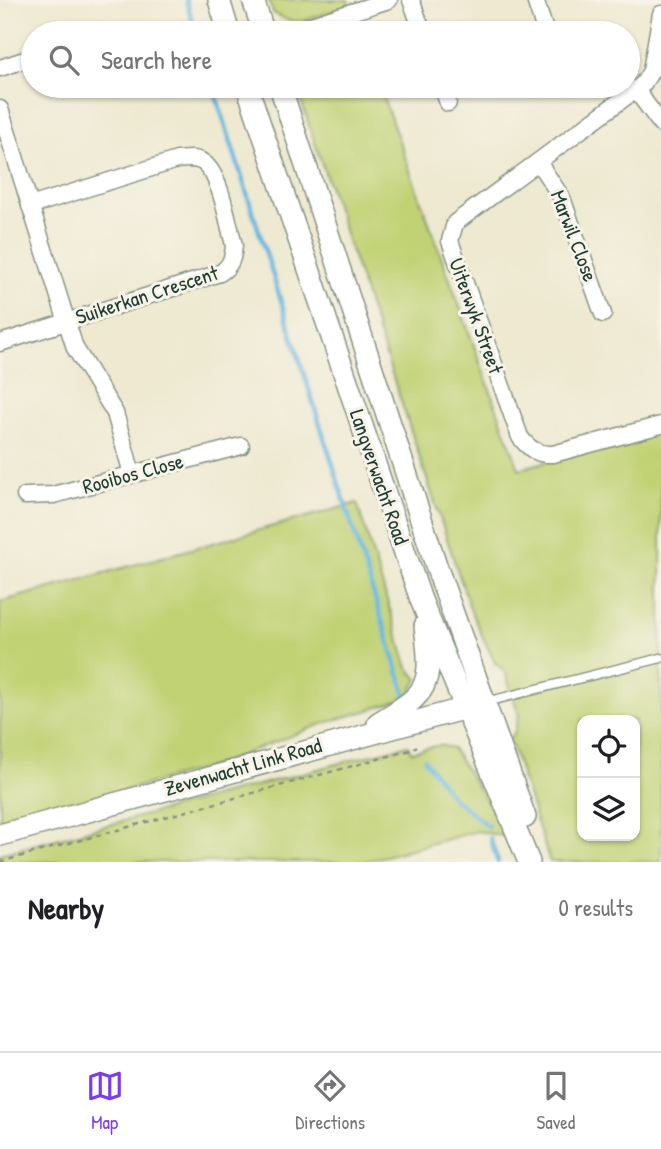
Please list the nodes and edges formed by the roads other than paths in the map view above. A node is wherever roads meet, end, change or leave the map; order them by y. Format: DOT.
graph roads {
  1 [pos="219,0"];
  2 [pos="253,0"];
  3 [pos="389,0"];
  4 [pos="411,0"];
  5 [pos="535,0"];
  6 [pos="661,14"];
  7 [pos="225,21"];
  8 [pos="260,21"];
  9 [pos="323,21"];
  10 [pos="419,21"];
  11 [pos="542,21"];
  12 [pos="21,61"];
  13 [pos="0,68"];
  14 [pos="640,86"];
  15 [pos="640,95"];
  16 [pos="251,98"];
  17 [pos="285,98"];
  18 [pos="446,98"];
  19 [pos="625,98"];
  20 [pos="447,103"];
  21 [pos="0,109"];
  22 [pos="661,124"];
  23 [pos="538,162"];
  24 [pos="30,206"];
  25 [pos="603,314"];
  26 [pos="66,322"];
  27 [pos="0,343"];
  28 [pos="661,425"];
  29 [pos="240,446"];
  30 [pos="131,474"];
  31 [pos="25,496"];
  32 [pos="421,600"];
  33 [pos="661,658"];
  34 [pos="476,705"];
  35 [pos="355,736"];
  36 [pos="0,835"];
  37 [pos="529,862"];
  38 [pos="542,862"];
  1 -- 7 [label="street"];
  2 -- 8 [label="street"];
  3 -- 9 [label="street"];
  4 -- 10 [label="street"];
  5 -- 11 [label="street"];
  6 -- 14 [label="street, Uiterwyk Street"];
  12 -- 13 [label="street"];
  15 -- 22 [label="street"];
  16 -- 32 [label="street, Langverwacht Road"];
  17 -- 34 [label="street, Langverwacht Road"];
  18 -- 20 [label="street"];
  19 -- 23 [label="street, Uiterwyk Street"];
  21 -- 24 [label="street"];
  23 -- 25 [label="street, Marwil Close"];
  23 -- 28 [label="street, Uiterwyk Street"];
  24 -- 26 [label="street"];
  24 -- 26 [label="street, Suikerkan Crescent"];
  26 -- 27 [label="street"];
  26 -- 30 [label="street"];
  29 -- 30 [label="street, Rooibos Close"];
  30 -- 31 [label="street, Rooibos Close"];
  32 -- 34 [label="street, Langverwacht Road"];
  32 -- 35 [label="street"];
  33 -- 34 [label="lane"];
  34 -- 35 [label="street, Zevenwacht Link Road"];
  34 -- 37 [label="street, Langverwacht Road"];
  34 -- 38 [label="street, Langverwacht Road"];
  35 -- 36 [label="street, Zevenwacht Link Road"];
}
